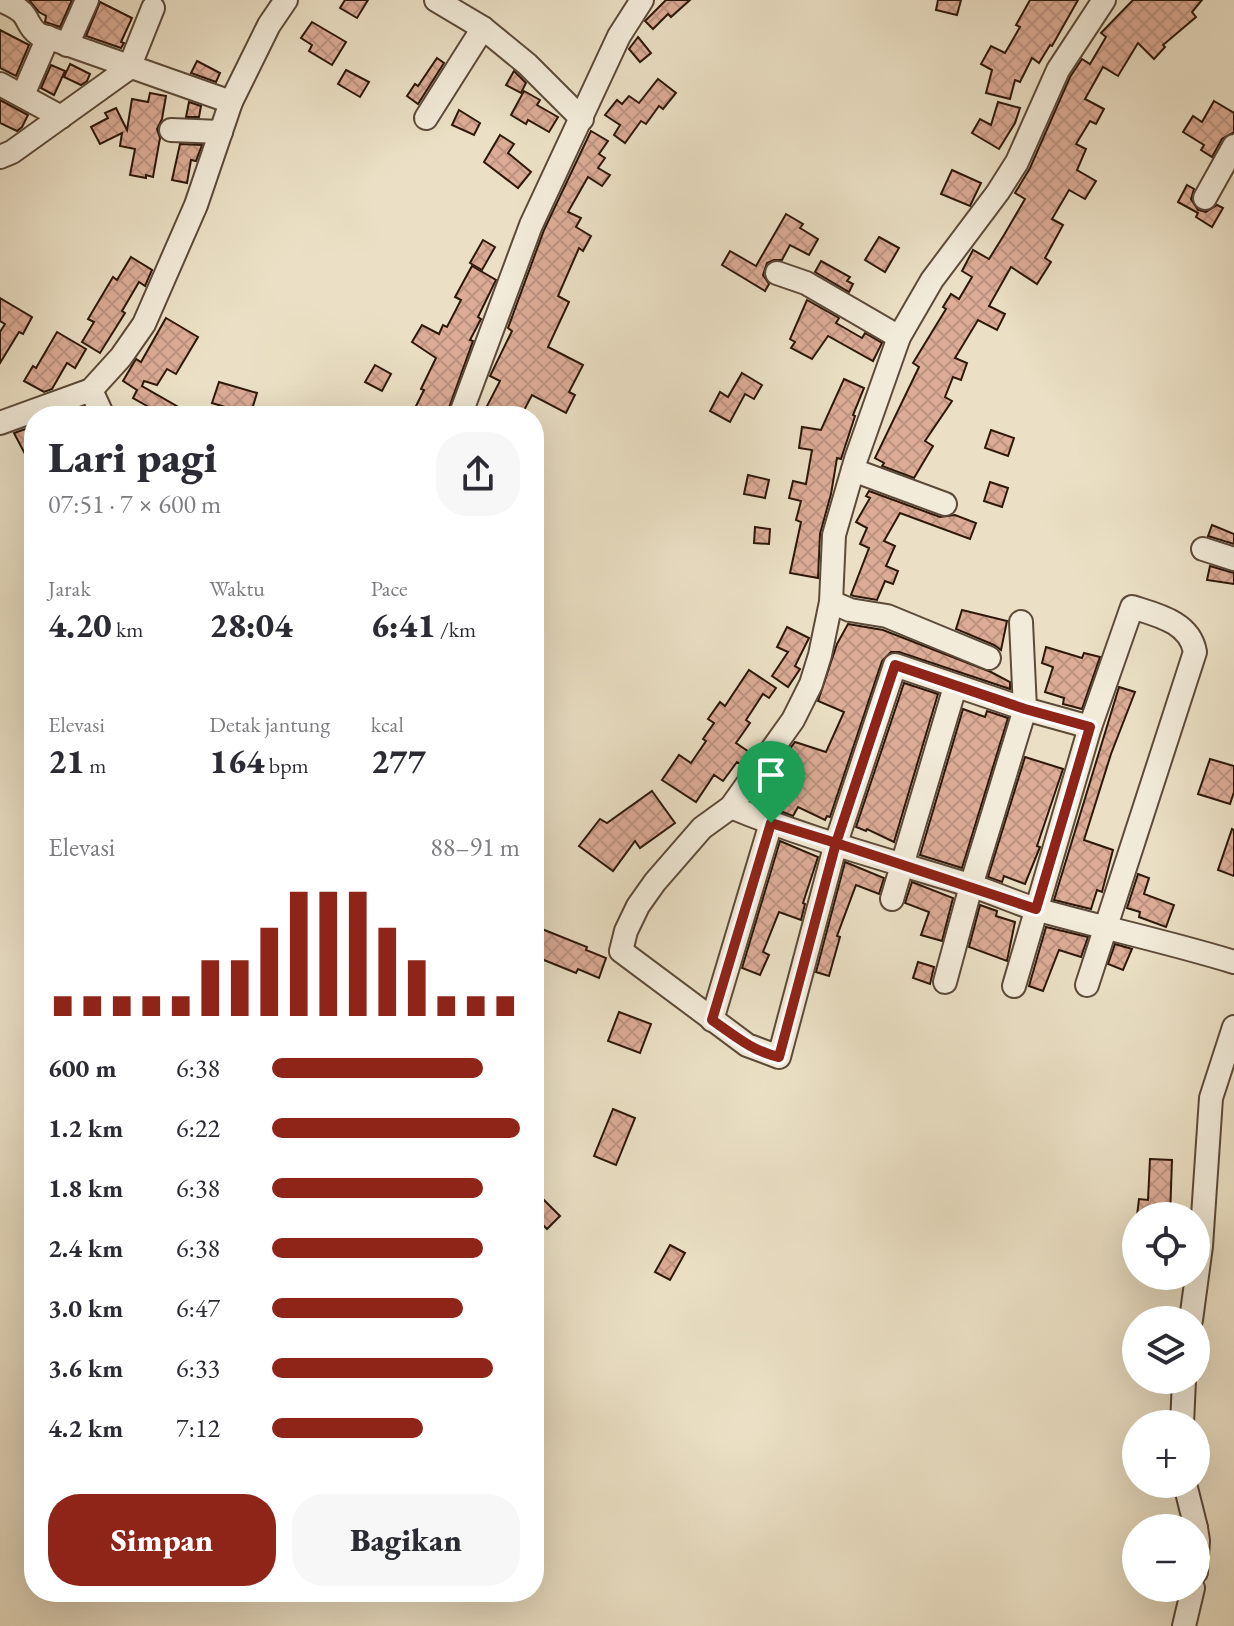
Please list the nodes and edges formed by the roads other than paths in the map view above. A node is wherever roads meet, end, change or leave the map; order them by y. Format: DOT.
graph roads {
  1 [pos="0,0"];
  2 [pos="87,0"];
  3 [pos="286,0"];
  4 [pos="436,0"];
  5 [pos="642,0"];
  6 [pos="1104,0"];
  7 [pos="153,8"];
  8 [pos="483,28"];
  9 [pos="58,41"];
  10 [pos="129,68"];
  11 [pos="0,84"];
  12 [pos="23,95"];
  13 [pos="231,102"];
  14 [pos="61,117"];
  15 [pos="426,118"];
  16 [pos="582,119"];
  17 [pos="171,130"];
  18 [pos="221,132"];
  19 [pos="1234,146"];
  20 [pos="0,157"];
  21 [pos="1205,198"];
  22 [pos="777,273"];
  23 [pos="899,337"];
  24 [pos="91,390"];
  25 [pos="47,406"];
  26 [pos="98,406"];
  27 [pos="464,406"];
  28 [pos="24,414"];
  29 [pos="0,423"];
  30 [pos="853,470"];
  31 [pos="945,504"];
  32 [pos="1203,549"];
  33 [pos="1234,559"];
  34 [pos="831,602"];
  35 [pos="1021,622"];
  36 [pos="989,658"];
  37 [pos="955,687"];
  38 [pos="1025,709"];
  39 [pos="1090,727"];
  40 [pos="731,807"];
  41 [pos="771,823"];
  42 [pos="836,843"];
  43 [pos="904,867"];
  44 [pos="971,886"];
  45 [pos="892,899"];
  46 [pos="1036,909"];
  47 [pos="1105,927"];
  48 [pos="1234,962"];
  49 [pos="945,982"];
  50 [pos="1087,985"];
  51 [pos="1014,986"];
  52 [pos="712,1020"];
  53 [pos="1234,1027"];
  54 [pos="1193,1306"];
  55 [pos="1190,1602"];
  56 [pos="1184,1626"];
  1 -- 9 [label="street"];
  2 -- 9 [label="street"];
  3 -- 13 [label="street"];
  4 -- 8 [label="street"];
  5 -- 16 [label="street"];
  6 -- 23 [label="street"];
  7 -- 10 [label="street"];
  8 -- 15 [label="street"];
  8 -- 16 [label="street"];
  9 -- 10 [label="street"];
  9 -- 12 [label="street"];
  10 -- 13 [label="street"];
  10 -- 14 [label="street"];
  11 -- 12 [label="street"];
  12 -- 14 [label="street"];
  13 -- 18 [label="street"];
  14 -- 20 [label="street"];
  16 -- 27 [label="street"];
  17 -- 18 [label="street"];
  18 -- 24 [label="street"];
  19 -- 21 [label="street"];
  22 -- 23 [label="street"];
  23 -- 30 [label="street"];
  24 -- 25 [label="street"];
  24 -- 26 [label="street"];
  28 -- 29 [label="street"];
  30 -- 31 [label="street"];
  30 -- 34 [label="street"];
  32 -- 33 [label="street"];
  34 -- 36 [label="street"];
  34 -- 40 [label="street"];
  35 -- 38 [label="street"];
  37 -- 38 [label="street"];
  37 -- 42 [label="street"];
  37 -- 43 [label="street"];
  38 -- 39 [label="street"];
  38 -- 44 [label="street"];
  39 -- 46 [label="street"];
  39 -- 47 [label="street"];
  40 -- 41 [label="street"];
  40 -- 52 [label="street"];
  41 -- 42 [label="street"];
  41 -- 52 [label="street"];
  42 -- 43 [label="street"];
  42 -- 52 [label="street"];
  43 -- 44 [label="street"];
  43 -- 45 [label="street"];
  44 -- 46 [label="street"];
  44 -- 49 [label="street"];
  46 -- 47 [label="street"];
  46 -- 51 [label="street"];
  47 -- 48 [label="street"];
  47 -- 50 [label="street"];
  53 -- 54 [label="street"];
  55 -- 56 [label="street"];
}
